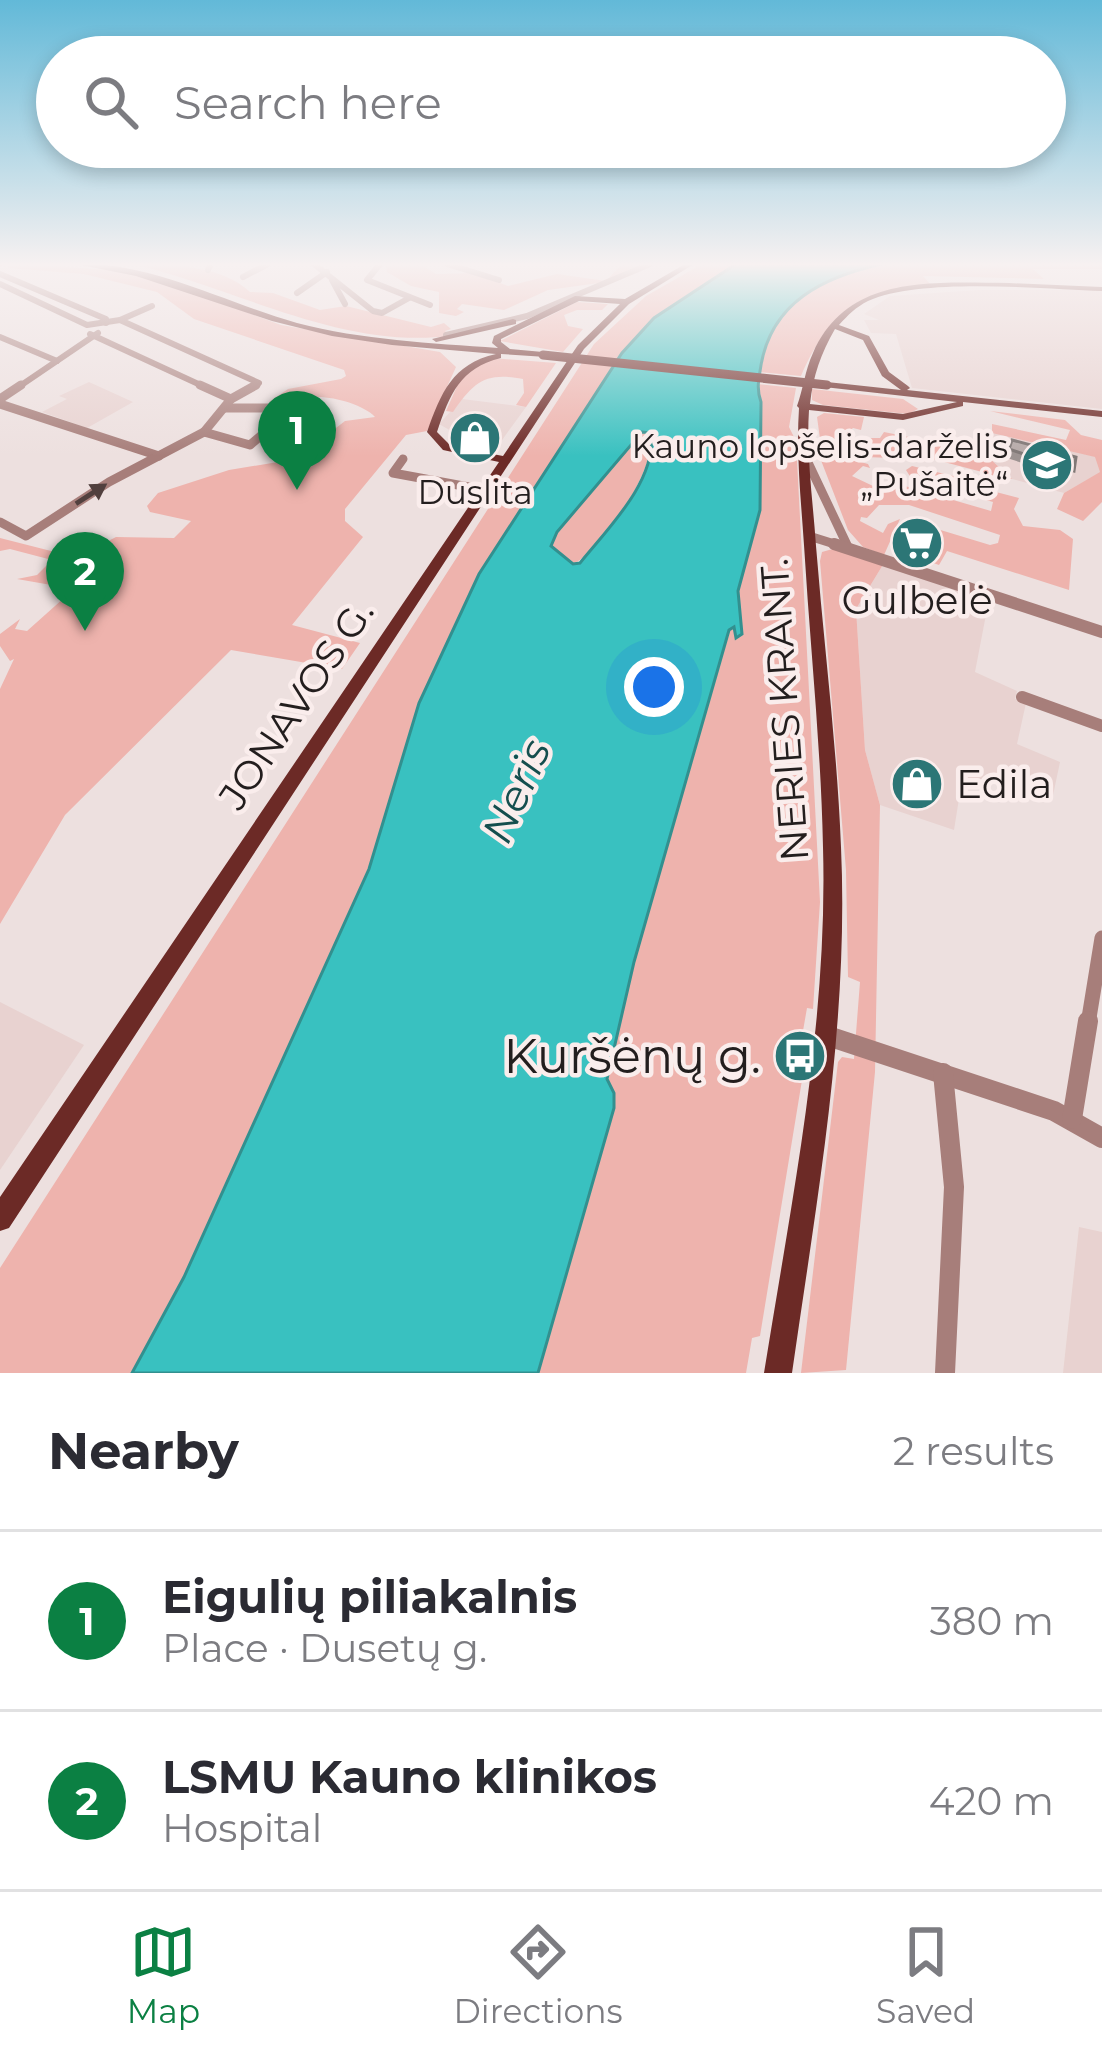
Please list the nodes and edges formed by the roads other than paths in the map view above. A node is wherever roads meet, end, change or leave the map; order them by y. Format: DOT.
graph roads {
  1 [pos="78,328"];
  2 [pos="98,328"];
  3 [pos="139,328"];
  4 [pos="309,328"];
  5 [pos="335,328"];
  6 [pos="479,328"];
  7 [pos="481,328"];
  8 [pos="517,328"];
  9 [pos="600,328"];
  10 [pos="835,328"];
  11 [pos="841,328"];
  12 [pos="468,331"];
  13 [pos="89,334"];
  14 [pos="446,335"];
  15 [pos="0,337"];
  16 [pos="392,340"];
  17 [pos="508,352"];
  18 [pos="525,354"];
  19 [pos="57,361"];
  20 [pos="459,372"];
  21 [pos="885,374"];
  22 [pos="853,388"];
  23 [pos="887,391"];
  24 [pos="923,395"];
  25 [pos="972,400"];
  26 [pos="0,402"];
  27 [pos="228,403"];
  28 [pos="802,406"];
  29 [pos="922,414"];
  30 [pos="1102,414"];
  31 [pos="204,433"];
  32 [pos="803,452"];
  33 [pos="159,456"];
  34 [pos="403,459"];
  35 [pos="505,460"];
  36 [pos="485,490"];
  37 [pos="0,522"];
  38 [pos="809,536"];
  39 [pos="848,547"];
  40 [pos="1102,632"];
  41 [pos="1022,697"];
  42 [pos="1102,726"];
  43 [pos="1102,938"];
  44 [pos="825,1035"];
  45 [pos="943,1073"];
  46 [pos="1072,1119"];
  47 [pos="1102,1138"];
  48 [pos="0,1220"];
  49 [pos="778,1373"];
  50 [pos="945,1373"];
  1 -- 13 [label="street"];
  2 -- 13 [label="street"];
  3 -- 27 [label="street"];
  4 -- 16 [label="main road"];
  5 -- 16 [label="main road"];
  6 -- 12 [label="street"];
  7 -- 12 [label="main road"];
  8 -- 17 [label="main road"];
  9 -- 35 [label="main road, JONAVOS G."];
  10 -- 28 [label="main road, NERIES KRANT."];
  11 -- 21 [label="main road"];
  12 -- 14 [label="street"];
  12 -- 16 [label="main road"];
  13 -- 19 [label="street"];
  13 -- 27 [label="street"];
  15 -- 19 [label="street"];
  16 -- 17 [label="main road"];
  16 -- 20 [label="main road"];
  17 -- 18 [label="main road"];
  18 -- 20 [label="main road"];
  18 -- 22 [label="main road, bridge"];
  19 -- 26 [label="street"];
  20 -- 35 [label="main road"];
  21 -- 22 [label="main road"];
  21 -- 24 [label="main road"];
  22 -- 23 [label="main road"];
  23 -- 24 [label="main road"];
  23 -- 29 [label="main road"];
  24 -- 25 [label="main road"];
  25 -- 29 [label="main road"];
  25 -- 30 [label="main road"];
  26 -- 33 [label="street"];
  27 -- 31 [label="street"];
  27 -- 31 [label="street"];
  28 -- 29 [label="main road"];
  28 -- 32 [label="main road, NERIES KRANT."];
  31 -- 33 [label="street"];
  32 -- 38 [label="main road, NERIES KRANT."];
  32 -- 39 [label="street"];
  37 -- 33 [label="street, one-way"];
  34 -- 36 [label="street"];
  35 -- 36 [label="main road, JONAVOS G."];
  36 -- 48 [label="main road, JONAVOS G."];
  38 -- 39 [label="street"];
  38 -- 44 [label="main road, NERIES KRANT."];
  39 -- 40 [label="street"];
  41 -- 42 [label="street"];
  43 -- 46 [label="street"];
  44 -- 45 [label="street"];
  44 -- 49 [label="main road, NERIES KRANT."];
  45 -- 46 [label="street"];
  45 -- 50 [label="street"];
  46 -- 47 [label="street"];
}
